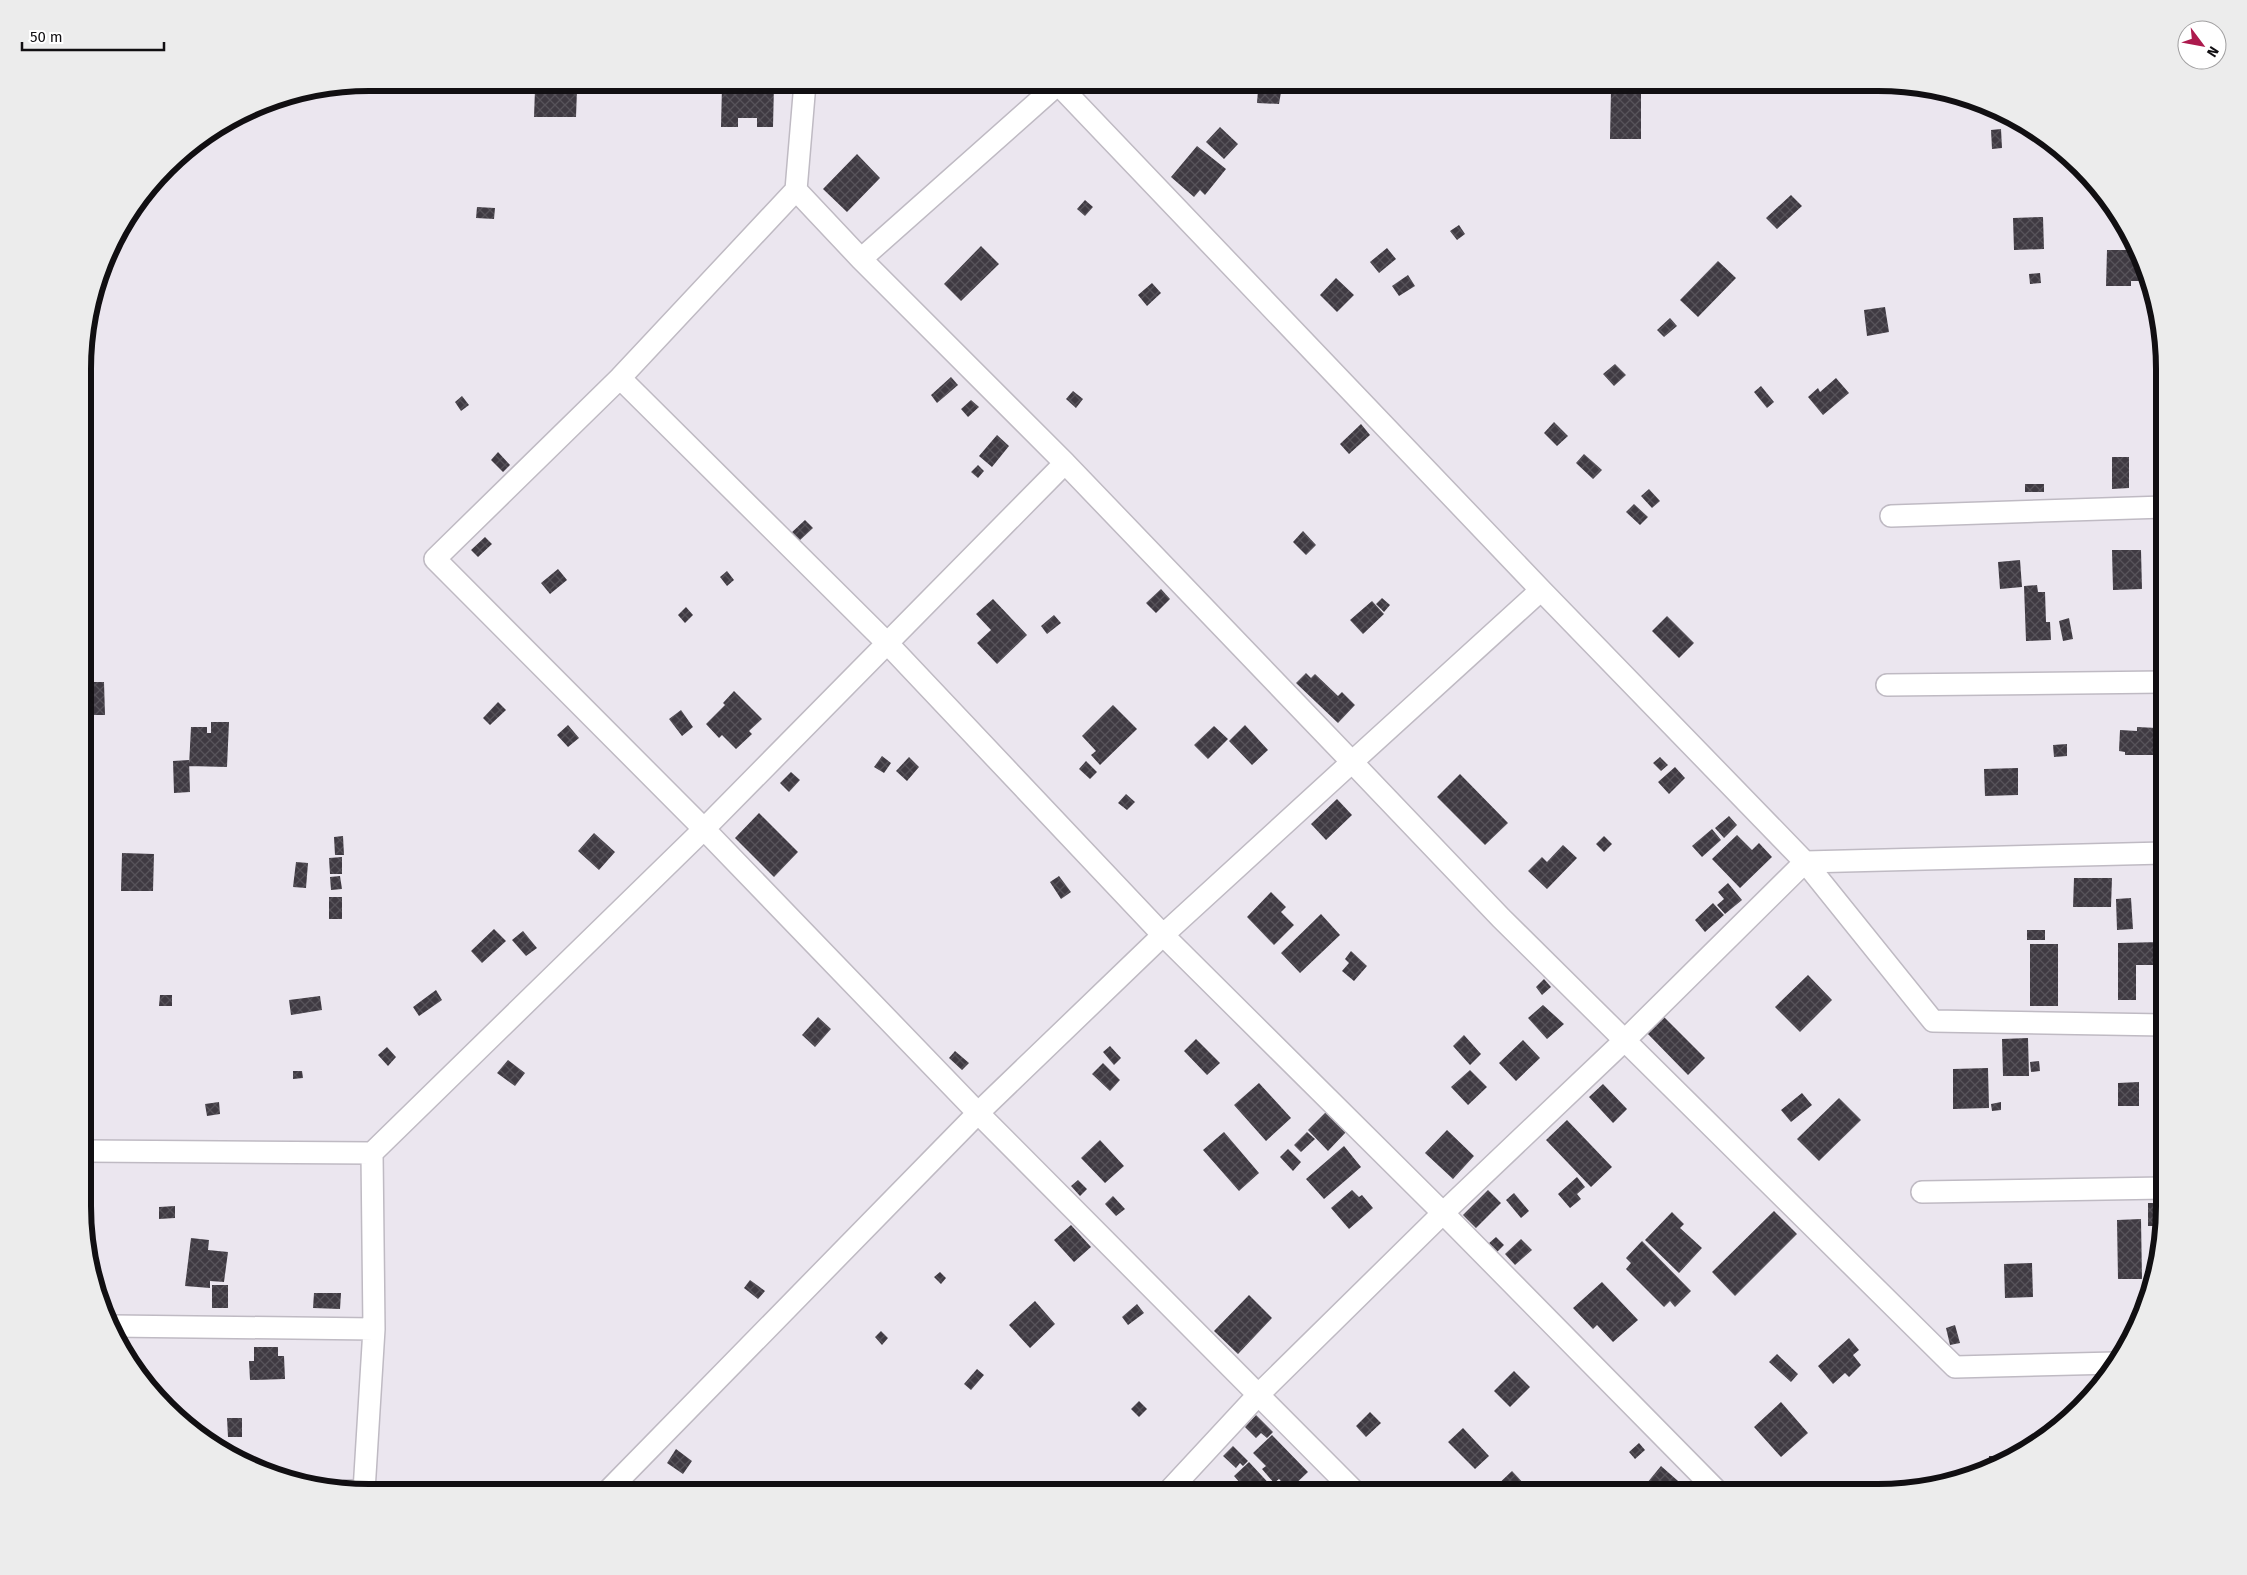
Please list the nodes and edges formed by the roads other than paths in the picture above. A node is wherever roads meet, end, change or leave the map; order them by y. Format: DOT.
graph roads {
  1 [pos="804,91"];
  2 [pos="1049,91"];
  3 [pos="1064,91"];
  4 [pos="796,190"];
  5 [pos="861,259"];
  6 [pos="620,378"];
  7 [pos="1065,463"];
  8 [pos="2156,507"];
  9 [pos="1891,516"];
  10 [pos="1541,590"];
  11 [pos="888,644"];
  12 [pos="2156,682"];
  13 [pos="1887,685"];
  14 [pos="1352,762"];
  15 [pos="704,829"];
  16 [pos="2156,853"];
  17 [pos="1805,862"];
  18 [pos="1163,934"];
  19 [pos="2156,1024"];
  20 [pos="1625,1040"];
  21 [pos="978,1113"];
  22 [pos="91,1151"];
  23 [pos="372,1153"];
  24 [pos="2156,1188"];
  25 [pos="1922,1192"];
  26 [pos="1443,1213"];
  27 [pos="119,1326"];
  28 [pos="374,1329"];
  29 [pos="2107,1363"];
  30 [pos="1258,1395"];
  31 [pos="364,1484"];
  32 [pos="615,1484"];
  33 [pos="1175,1484"];
  34 [pos="1347,1484"];
  35 [pos="1710,1484"];
  1 -- 4 [label="street"];
  2 -- 5 [label="street"];
  3 -- 10 [label="street"];
  4 -- 5 [label="street"];
  4 -- 6 [label="street"];
  5 -- 7 [label="street"];
  6 -- 11 [label="street"];
  6 -- 15 [label="street"];
  7 -- 11 [label="street"];
  7 -- 14 [label="street"];
  8 -- 9 [label="street"];
  10 -- 14 [label="street"];
  10 -- 17 [label="street"];
  11 -- 15 [label="street"];
  11 -- 18 [label="street"];
  12 -- 13 [label="street"];
  14 -- 18 [label="street"];
  14 -- 20 [label="street"];
  15 -- 21 [label="street"];
  15 -- 23 [label="street"];
  16 -- 17 [label="street"];
  17 -- 19 [label="street"];
  17 -- 20 [label="street"];
  18 -- 21 [label="street"];
  18 -- 26 [label="street"];
  20 -- 26 [label="street"];
  20 -- 29 [label="street"];
  21 -- 30 [label="street"];
  21 -- 32 [label="street"];
  22 -- 23 [label="street"];
  23 -- 28 [label="street"];
  24 -- 25 [label="street"];
  26 -- 30 [label="street"];
  26 -- 35 [label="street"];
  27 -- 28 [label="street"];
  28 -- 31 [label="street"];
  30 -- 33 [label="street"];
  30 -- 34 [label="street"];
}
